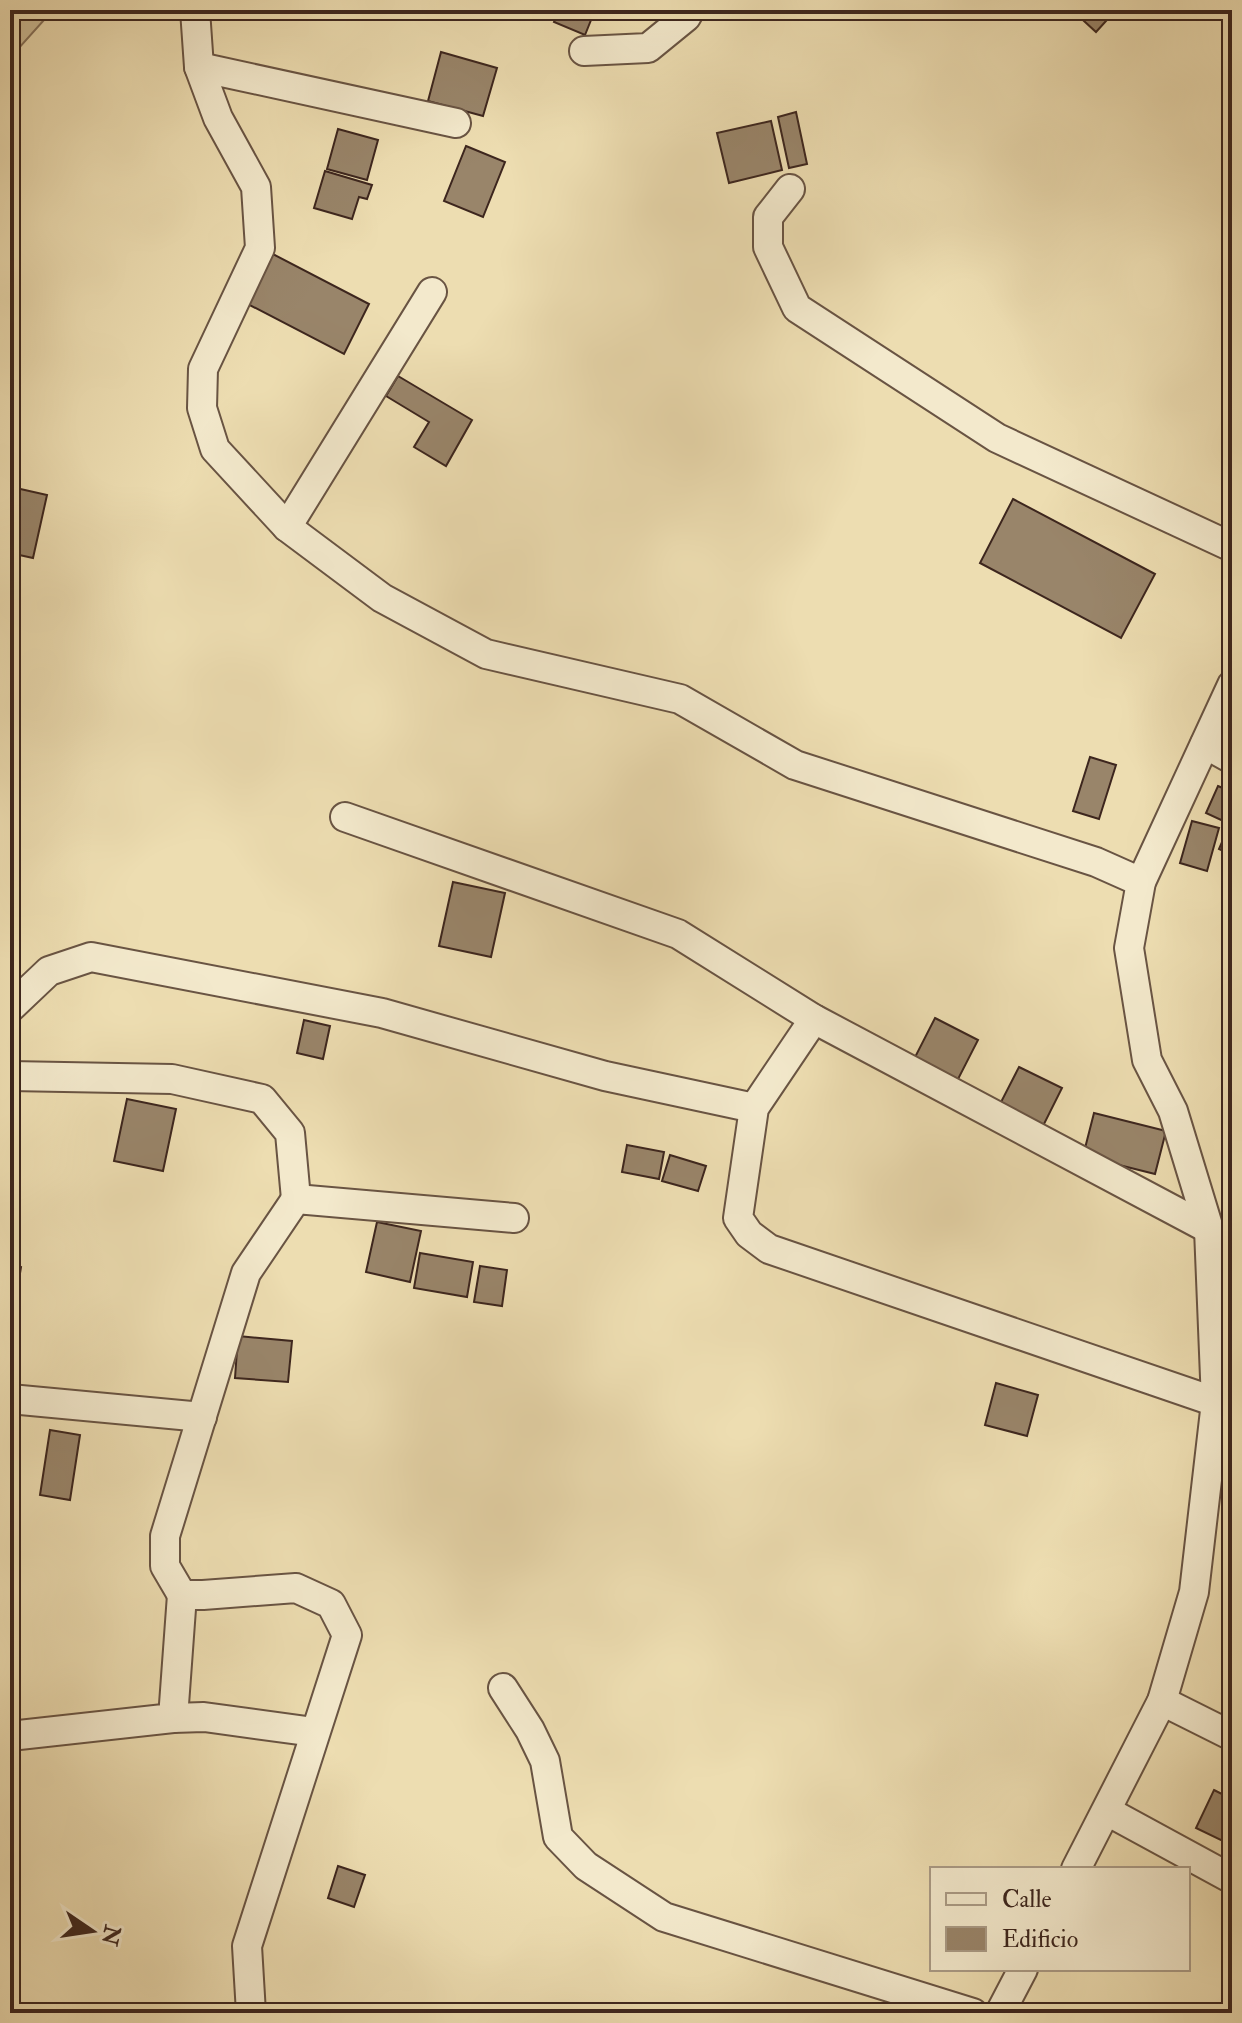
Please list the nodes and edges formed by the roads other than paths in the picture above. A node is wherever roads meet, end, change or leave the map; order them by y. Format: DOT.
graph roads {
  1 [pos="195,10"];
  2 [pos="690,10"];
  3 [pos="584,51"];
  4 [pos="199,67"];
  5 [pos="456,123"];
  6 [pos="790,189"];
  7 [pos="432,292"];
  8 [pos="287,527"];
  9 [pos="1232,547"];
  10 [pos="1232,685"];
  11 [pos="1205,744"];
  12 [pos="1232,759"];
  13 [pos="345,817"];
  14 [pos="1141,882"];
  15 [pos="10,1008"];
  16 [pos="814,1019"];
  17 [pos="10,1076"];
  18 [pos="754,1108"];
  19 [pos="296,1199"];
  20 [pos="514,1218"];
  21 [pos="1209,1229"];
  22 [pos="10,1399"];
  23 [pos="1216,1402"];
  24 [pos="202,1417"];
  25 [pos="182,1595"];
  26 [pos="503,1688"];
  27 [pos="1162,1701"];
  28 [pos="173,1718"];
  29 [pos="314,1732"];
  30 [pos="10,1736"];
  31 [pos="1232,1736"];
  32 [pos="1107,1811"];
  33 [pos="1077,1867"];
  34 [pos="1232,1879"];
  35 [pos="1022,1971"];
  36 [pos="251,2013"];
  37 [pos="973,2013"];
  38 [pos="1000,2013"];
  1 -- 4 [label="street"];
  2 -- 3 [label="street"];
  4 -- 5 [label="street"];
  4 -- 8 [label="street"];
  6 -- 9 [label="street"];
  7 -- 8 [label="street"];
  8 -- 14 [label="street"];
  10 -- 11 [label="street"];
  11 -- 12 [label="street"];
  11 -- 14 [label="street"];
  13 -- 16 [label="street"];
  14 -- 21 [label="street"];
  15 -- 18 [label="street"];
  16 -- 18 [label="street"];
  16 -- 21 [label="street"];
  17 -- 19 [label="street"];
  18 -- 23 [label="street"];
  19 -- 20 [label="street"];
  19 -- 24 [label="street"];
  21 -- 23 [label="street"];
  22 -- 24 [label="street"];
  23 -- 27 [label="street"];
  24 -- 25 [label="street"];
  25 -- 28 [label="street"];
  25 -- 29 [label="street"];
  26 -- 37 [label="street"];
  27 -- 31 [label="street"];
  27 -- 32 [label="street"];
  28 -- 29 [label="street"];
  28 -- 30 [label="street"];
  29 -- 36 [label="street"];
  32 -- 33 [label="street"];
  32 -- 34 [label="street"];
  35 -- 38 [label="street"];
}
